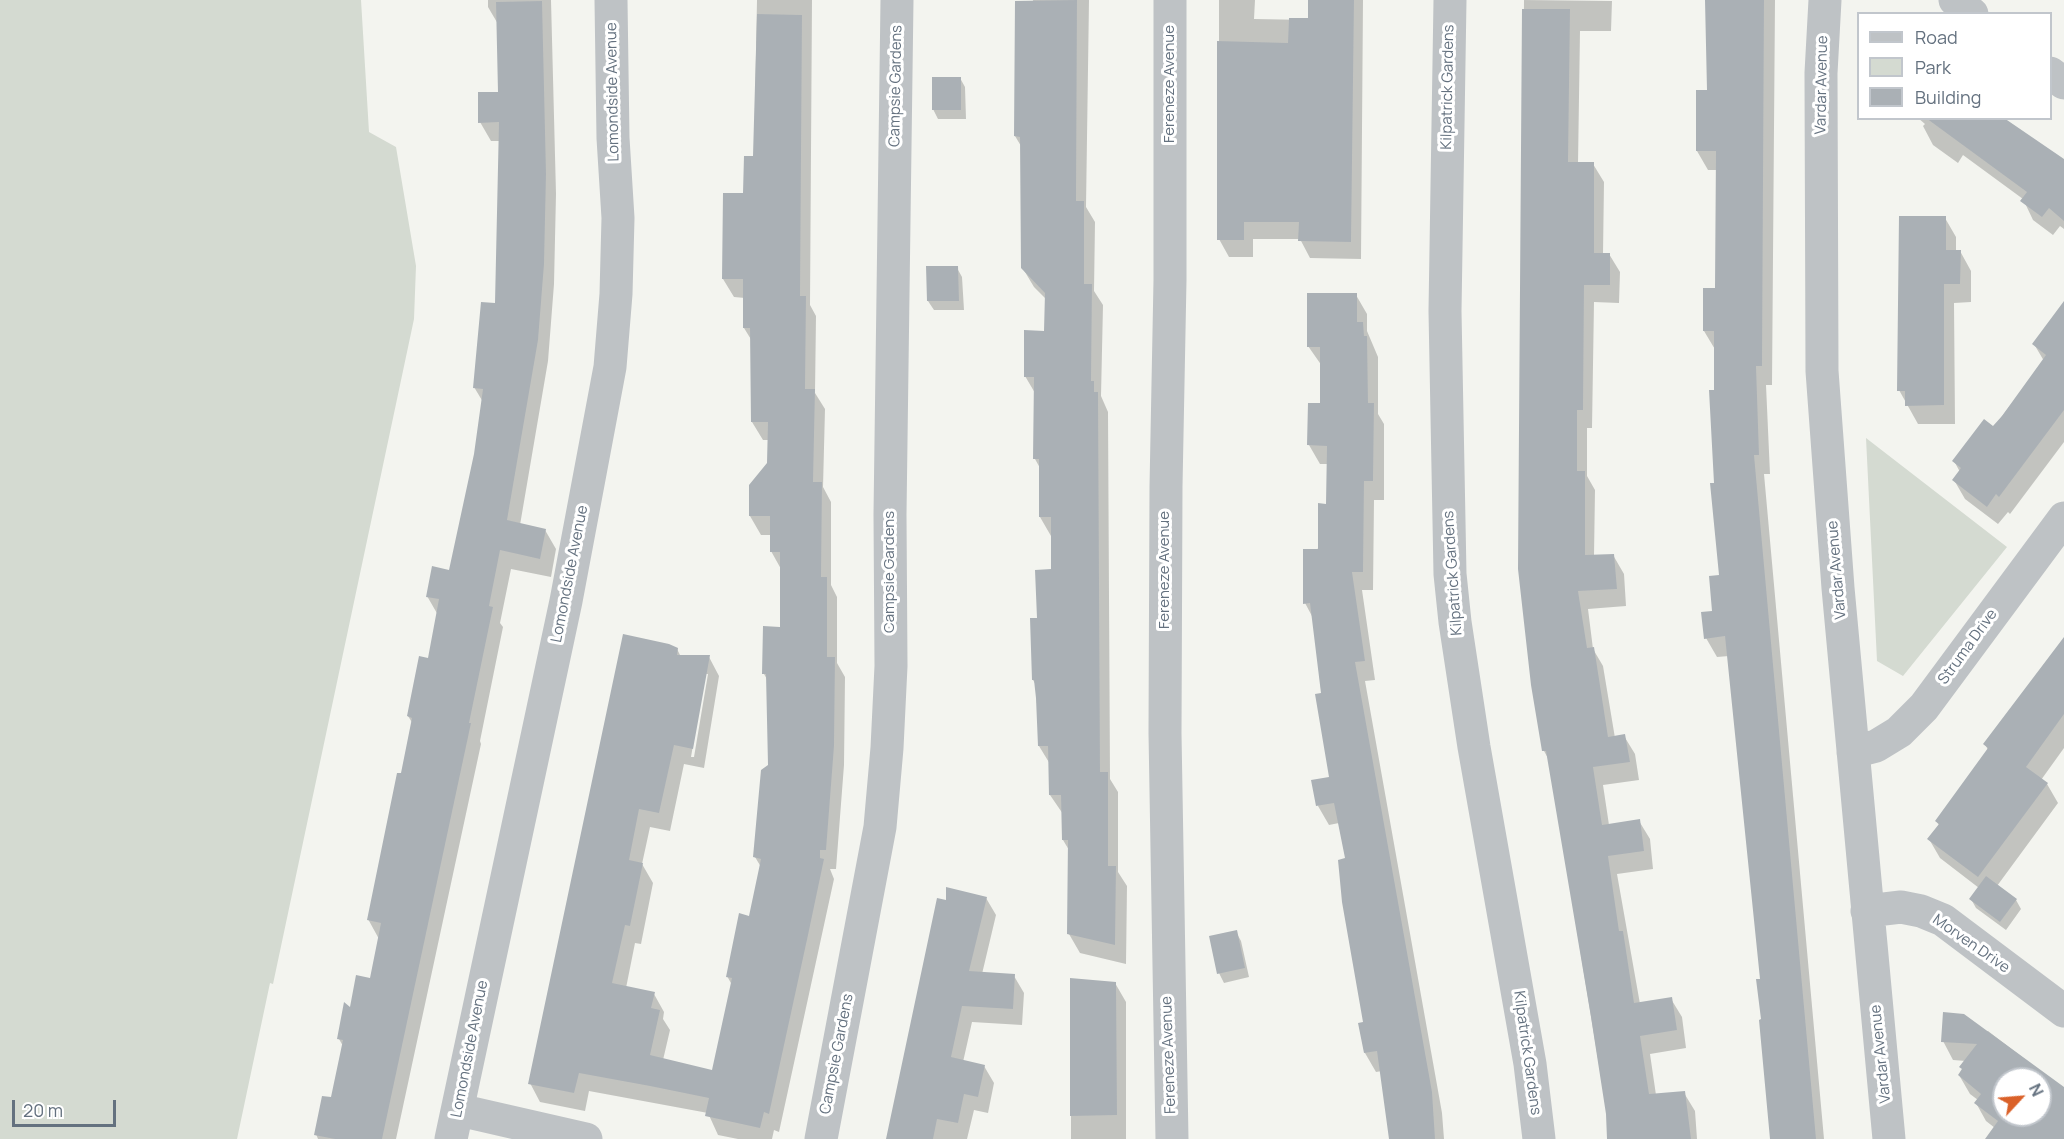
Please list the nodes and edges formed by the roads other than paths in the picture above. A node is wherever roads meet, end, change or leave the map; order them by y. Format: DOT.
graph roads {
  1 [pos="611,0"];
  2 [pos="897,0"];
  3 [pos="1170,0"];
  4 [pos="1450,0"];
  5 [pos="1825,0"];
  6 [pos="2064,518"];
  7 [pos="1853,752"];
  8 [pos="1867,911"];
  9 [pos="2064,1011"];
  10 [pos="455,1125"];
  11 [pos="586,1139"];
  12 [pos="821,1139"];
  13 [pos="1172,1139"];
  14 [pos="1539,1139"];
  15 [pos="1889,1139"];
  1 -- 10 [label="street, Lomondside Avenue"];
  2 -- 12 [label="street, Campsie Gardens"];
  3 -- 13 [label="street, Fereneze Avenue"];
  4 -- 14 [label="street, Kilpatrick Gardens"];
  5 -- 7 [label="street, Vardar Avenue"];
  6 -- 7 [label="street, Struma Drive"];
  7 -- 8 [label="street, Vardar Avenue"];
  8 -- 9 [label="street, Morven Drive"];
  8 -- 15 [label="street, Vardar Avenue"];
  10 -- 11 [label="street"];
}
